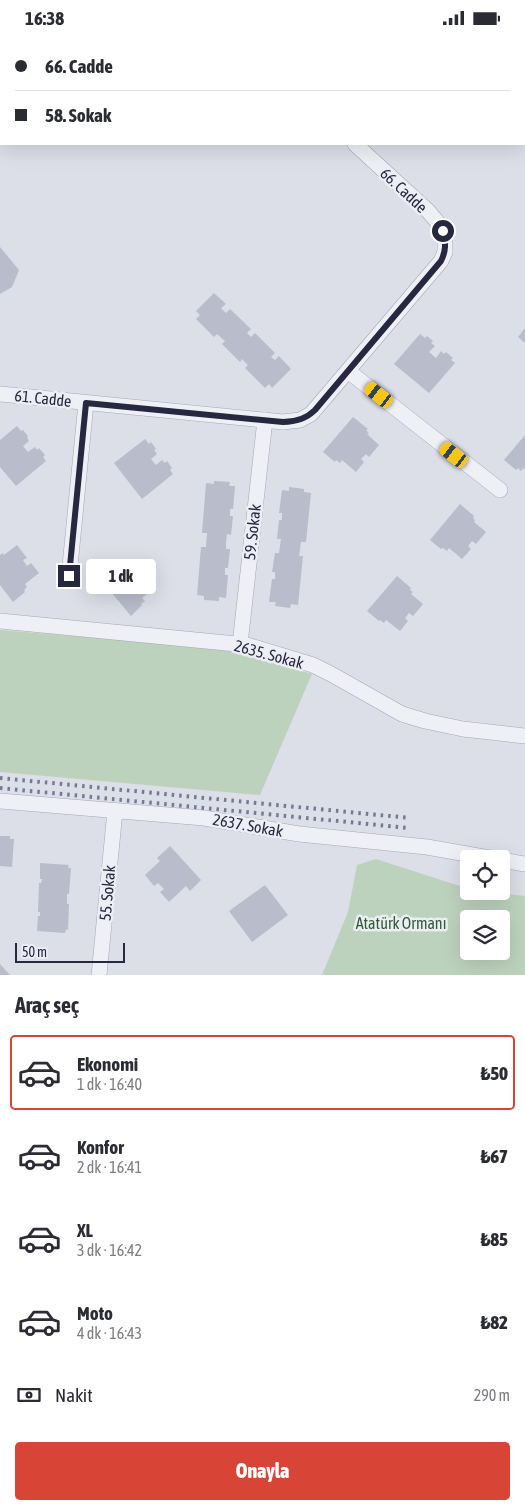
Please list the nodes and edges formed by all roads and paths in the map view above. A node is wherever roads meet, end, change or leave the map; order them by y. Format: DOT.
graph roads {
  1 [pos="356,145"];
  2 [pos="348,371"];
  3 [pos="0,394"];
  4 [pos="86,403"];
  5 [pos="265,421"];
  6 [pos="500,491"];
  7 [pos="69,576"];
  8 [pos="0,621"];
  9 [pos="240,644"];
  10 [pos="525,736"];
  11 [pos="0,801"];
  12 [pos="115,811"];
  13 [pos="460,853"];
  14 [pos="510,862"];
  15 [pos="525,864"];
  16 [pos="99,975"];
  1 -- 2 [label="street, 66. Cadde"];
  2 -- 5 [label="street, 66. Cadde"];
  2 -- 6 [label="street"];
  3 -- 4 [label="street, 61. Cadde"];
  4 -- 5 [label="street, 61. Cadde"];
  4 -- 7 [label="street"];
  5 -- 9 [label="street, 59. Sokak"];
  8 -- 9 [label="street, 2635. Sokak"];
  9 -- 10 [label="street, 2635. Sokak"];
  11 -- 12 [label="street, 2637. Sokak"];
  12 -- 13 [label="street, 2637. Sokak"];
  12 -- 16 [label="street, 55. Sokak"];
  14 -- 15 [label="street"];
}
